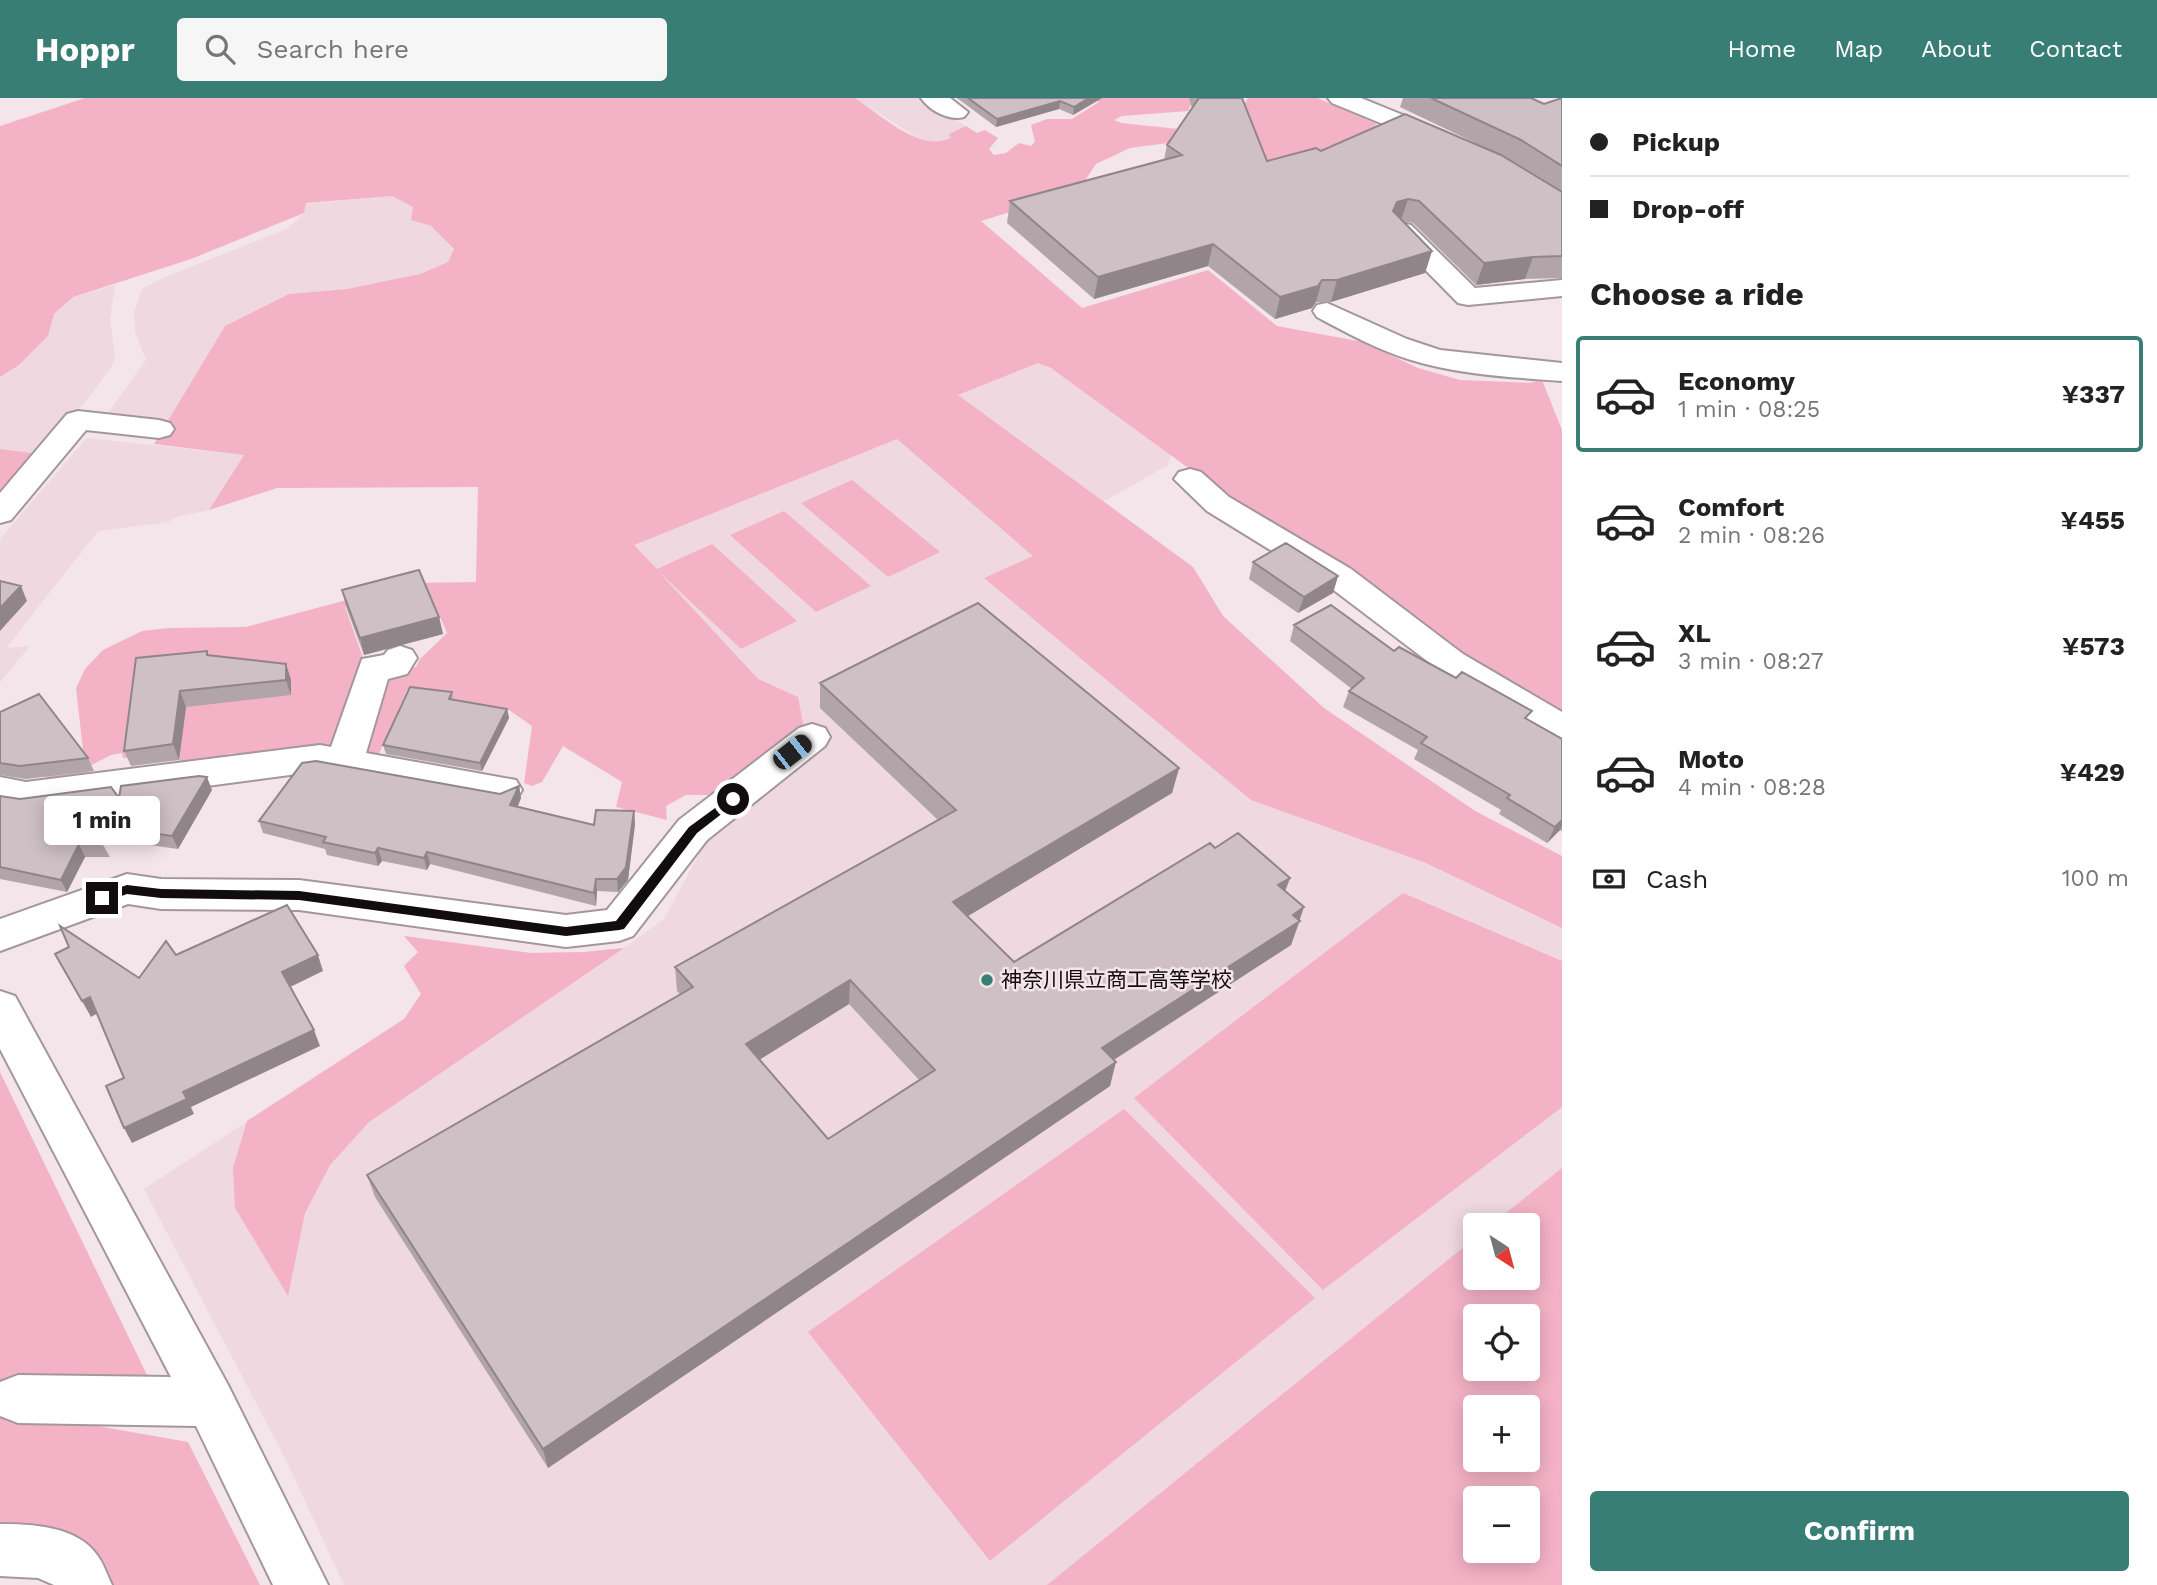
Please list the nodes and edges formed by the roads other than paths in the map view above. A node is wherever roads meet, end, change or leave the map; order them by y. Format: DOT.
graph roads {
  1 [pos="933,98"];
  2 [pos="1340,98"];
  3 [pos="956,112"];
  4 [pos="1456,147"];
  5 [pos="1402,231"];
  6 [pos="1562,288"];
  7 [pos="1327,311"];
  8 [pos="1562,372"];
  9 [pos="159,429"];
  10 [pos="1190,479"];
  11 [pos="0,513"];
  12 [pos="400,658"];
  13 [pos="1562,729"];
  14 [pos="812,737"];
  15 [pos="344,763"];
  16 [pos="503,790"];
  17 [pos="0,791"];
  18 [pos="0,936"];
  19 [pos="0,1008"];
  20 [pos="18,1399"];
  21 [pos="209,1402"];
  22 [pos="0,1550"];
  23 [pos="85,1585"];
  24 [pos="301,1585"];
  1 -- 3 [label="street"];
  2 -- 4 [label="street"];
  5 -- 6 [label="street"];
  7 -- 8 [label="street"];
  9 -- 11 [label="street"];
  10 -- 13 [label="street"];
  12 -- 15 [label="street"];
  14 -- 18 [label="street"];
  15 -- 16 [label="street"];
  15 -- 17 [label="street"];
  19 -- 21 [label="street"];
  20 -- 21 [label="street"];
  21 -- 24 [label="street"];
  22 -- 23 [label="street"];
}
